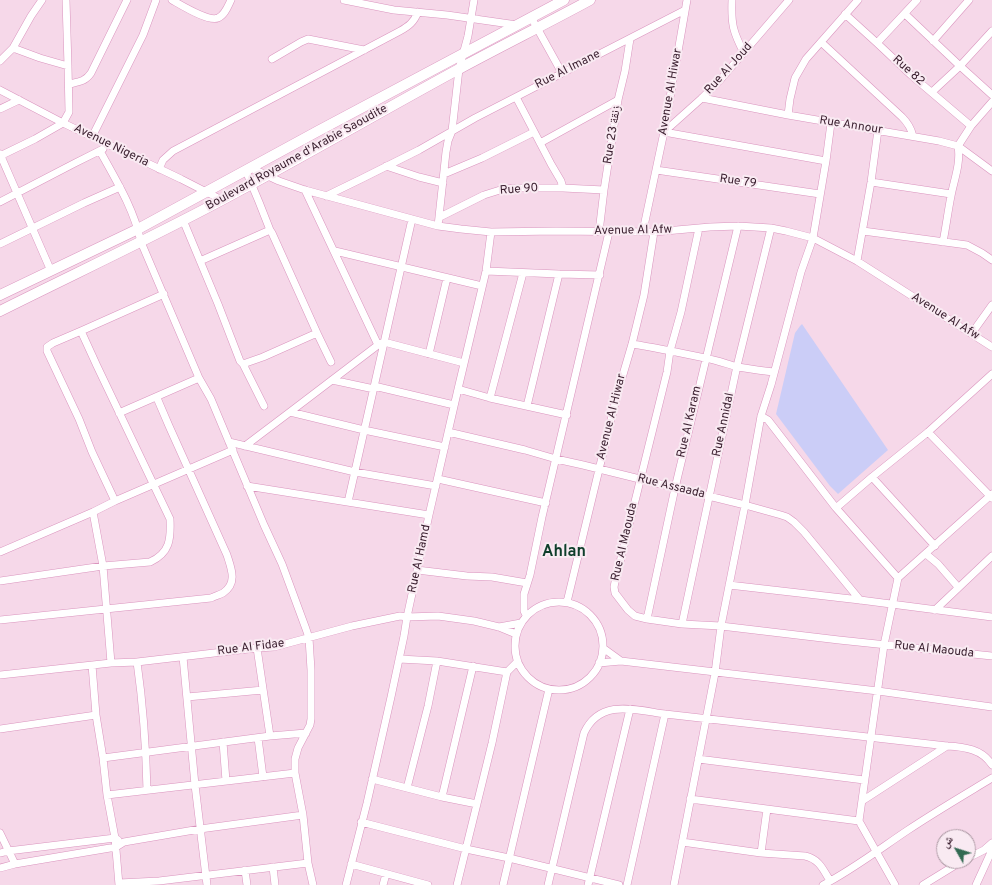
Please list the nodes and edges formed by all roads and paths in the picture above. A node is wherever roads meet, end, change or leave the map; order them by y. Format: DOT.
graph roads {
  1 [pos="42,0"];
  2 [pos="66,0"];
  3 [pos="127,0"];
  4 [pos="156,0"];
  5 [pos="172,0"];
  6 [pos="231,0"];
  7 [pos="344,0"];
  8 [pos="474,0"];
  9 [pos="564,0"];
  10 [pos="590,0"];
  11 [pos="687,0"];
  12 [pos="732,0"];
  13 [pos="789,0"];
  14 [pos="858,0"];
  15 [pos="918,0"];
  16 [pos="969,0"];
  17 [pos="685,10"];
  18 [pos="418,12"];
  19 [pos="845,14"];
  20 [pos="905,14"];
  21 [pos="531,17"];
  22 [pos="472,19"];
  23 [pos="517,25"];
  24 [pos="538,28"];
  25 [pos="992,31"];
  26 [pos="630,39"];
  27 [pos="933,41"];
  28 [pos="821,42"];
  29 [pos="877,42"];
  30 [pos="13,48"];
  31 [pos="364,50"];
  32 [pos="744,53"];
  33 [pos="463,54"];
  34 [pos="1,58"];
  35 [pos="272,59"];
  36 [pos="68,66"];
  37 [pos="960,66"];
  38 [pos="459,69"];
  39 [pos="562,73"];
  40 [pos="69,84"];
  41 [pos="0,90"];
  42 [pos="932,92"];
  43 [pos="992,95"];
  44 [pos="516,97"];
  45 [pos="702,98"];
  46 [pos="18,100"];
  47 [pos="618,100"];
  48 [pos="992,102"];
  49 [pos="0,109"];
  50 [pos="788,115"];
  51 [pos="63,123"];
  52 [pos="831,123"];
  53 [pos="971,126"];
  54 [pos="878,130"];
  55 [pos="452,131"];
  56 [pos="534,132"];
  57 [pos="664,132"];
  58 [pos="92,136"];
  59 [pos="913,136"];
  60 [pos="540,143"];
  61 [pos="111,146"];
  62 [pos="958,146"];
  63 [pos="100,151"];
  64 [pos="0,155"];
  65 [pos="826,161"];
  66 [pos="386,166"];
  67 [pos="159,169"];
  68 [pos="248,170"];
  69 [pos="656,170"];
  70 [pos="992,171"];
  71 [pos="444,174"];
  72 [pos="265,176"];
  73 [pos="871,182"];
  74 [pos="443,183"];
  75 [pos="252,184"];
  76 [pos="120,187"];
  77 [pos="563,188"];
  78 [pos="305,190"];
  79 [pos="604,190"];
  80 [pos="205,192"];
  81 [pos="18,194"];
  82 [pos="820,194"];
  83 [pos="951,194"];
  84 [pos="326,196"];
  85 [pos="222,200"];
  86 [pos="0,202"];
  87 [pos="440,217"];
  88 [pos="412,219"];
  89 [pos="183,220"];
  90 [pos="438,226"];
  91 [pos="738,226"];
  92 [pos="32,228"];
  93 [pos="699,228"];
  94 [pos="771,228"];
  95 [pos="138,229"];
  96 [pos="270,230"];
  97 [pos="643,231"];
  98 [pos="863,231"];
  99 [pos="491,232"];
  100 [pos="599,232"];
  101 [pos="610,232"];
  102 [pos="654,232"];
  103 [pos="812,238"];
  104 [pos="141,242"];
  105 [pos="943,242"];
  106 [pos="0,244"];
  107 [pos="334,251"];
  108 [pos="992,260"];
  109 [pos="200,261"];
  110 [pos="857,261"];
  111 [pos="401,267"];
  112 [pos="51,271"];
  113 [pos="486,271"];
  114 [pos="523,273"];
  115 [pos="559,274"];
  116 [pos="600,275"];
  117 [pos="447,278"];
  118 [pos="482,286"];
  119 [pos="164,294"];
  120 [pos="0,295"];
  121 [pos="992,305"];
  122 [pos="0,311"];
  123 [pos="82,331"];
  124 [pos="972,333"];
  125 [pos="317,334"];
  126 [pos="381,344"];
  127 [pos="632,344"];
  128 [pos="992,346"];
  129 [pos="670,350"];
  130 [pos="429,354"];
  131 [pos="706,358"];
  132 [pos="331,362"];
  133 [pos="464,363"];
  134 [pos="243,364"];
  135 [pos="737,366"];
  136 [pos="774,372"];
  137 [pos="992,374"];
  138 [pos="199,378"];
  139 [pos="332,380"];
  140 [pos="374,387"];
  141 [pos="458,389"];
  142 [pos="157,398"];
  143 [pos="490,398"];
  144 [pos="454,405"];
  145 [pos="264,406"];
  146 [pos="527,406"];
  147 [pos="290,412"];
  148 [pos="120,414"];
  149 [pos="566,415"];
  150 [pos="761,416"];
  151 [pos="364,430"];
  152 [pos="448,432"];
  153 [pos="928,432"];
  154 [pos="229,442"];
  155 [pos="244,446"];
  156 [pos="445,447"];
  157 [pos="233,450"];
  158 [pos="556,459"];
  159 [pos="599,469"];
  160 [pos="188,470"];
  161 [pos="355,472"];
  162 [pos="872,477"];
  163 [pos="438,479"];
  164 [pos="640,479"];
  165 [pos="153,484"];
  166 [pos="247,486"];
  167 [pos="436,486"];
  168 [pos="675,488"];
  169 [pos="709,496"];
  170 [pos="991,496"];
  171 [pos="115,501"];
  172 [pos="348,502"];
  173 [pos="546,503"];
  174 [pos="745,505"];
  175 [pos="836,508"];
  176 [pos="93,512"];
  177 [pos="429,515"];
  178 [pos="934,546"];
  179 [pos="0,552"];
  180 [pos="926,554"];
  181 [pos="992,556"];
  182 [pos="103,566"];
  183 [pos="417,570"];
  184 [pos="898,578"];
  185 [pos="0,581"];
  186 [pos="527,583"];
  187 [pos="729,585"];
  188 [pos="958,587"];
  189 [pos="860,600"];
  190 [pos="567,602"];
  191 [pos="892,604"];
  192 [pos="106,609"];
  193 [pos="935,610"];
  194 [pos="526,616"];
  195 [pos="407,617"];
  196 [pos="992,617"];
  197 [pos="647,618"];
  198 [pos="0,620"];
  199 [pos="521,623"];
  200 [pos="682,624"];
  201 [pos="721,626"];
  202 [pos="499,627"];
  203 [pos="516,634"];
  204 [pos="309,638"];
  205 [pos="884,645"];
  206 [pos="257,648"];
  207 [pos="603,648"];
  208 [pos="992,656"];
  209 [pos="183,657"];
  210 [pos="399,659"];
  211 [pos="437,661"];
  212 [pos="137,662"];
  213 [pos="517,662"];
  214 [pos="621,662"];
  215 [pos="111,663"];
  216 [pos="600,663"];
  217 [pos="92,665"];
  218 [pos="473,666"];
  219 [pos="508,672"];
  220 [pos="714,673"];
  221 [pos="0,675"];
  222 [pos="550,689"];
  223 [pos="263,690"];
  224 [pos="878,691"];
  225 [pos="187,697"];
  226 [pos="992,707"];
  227 [pos="630,709"];
  228 [pos="665,714"];
  229 [pos="96,716"];
  230 [pos="705,718"];
  231 [pos="0,729"];
  232 [pos="306,733"];
  233 [pos="270,736"];
  234 [pos="871,737"];
  235 [pos="258,738"];
  236 [pos="223,742"];
  237 [pos="947,746"];
  238 [pos="191,747"];
  239 [pos="146,752"];
  240 [pos="103,758"];
  241 [pos="698,759"];
  242 [pos="992,765"];
  243 [pos="295,773"];
  244 [pos="263,777"];
  245 [pos="992,778"];
  246 [pos="372,779"];
  247 [pos="864,780"];
  248 [pos="226,781"];
  249 [pos="195,785"];
  250 [pos="407,788"];
  251 [pos="147,790"];
  252 [pos="107,795"];
  253 [pos="442,797"];
  254 [pos="690,799"];
  255 [pos="862,801"];
  256 [pos="477,804"];
  257 [pos="767,809"];
  258 [pos="303,815"];
  259 [pos="859,821"];
  260 [pos="361,822"];
  261 [pos="200,829"];
  262 [pos="0,833"];
  263 [pos="115,838"];
  264 [pos="124,842"];
  265 [pos="682,842"];
  266 [pos="992,843"];
  267 [pos="116,847"];
  268 [pos="466,849"];
  269 [pos="992,850"];
  270 [pos="8,851"];
  271 [pos="876,852"];
  272 [pos="0,853"];
  273 [pos="761,853"];
  274 [pos="976,854"];
  275 [pos="509,858"];
  276 [pos="308,863"];
  277 [pos="15,864"];
  278 [pos="351,864"];
  279 [pos="273,867"];
  280 [pos="0,868"];
  281 [pos="551,869"];
  282 [pos="949,869"];
  283 [pos="245,870"];
  284 [pos="386,874"];
  285 [pos="206,875"];
  286 [pos="589,881"];
  287 [pos="830,881"];
  288 [pos="160,883"];
  289 [pos="119,884"];
  290 [pos="207,885"];
  291 [pos="247,885"];
  292 [pos="275,885"];
  293 [pos="313,885"];
  294 [pos="346,885"];
  295 [pos="383,885"];
  296 [pos="425,885"];
  297 [pos="457,885"];
  298 [pos="503,885"];
  299 [pos="548,885"];
  300 [pos="619,885"];
  301 [pos="627,885"];
  302 [pos="674,885"];
  303 [pos="823,885"];
  304 [pos="896,885"];
  305 [pos="923,885"];
  306 [pos="976,885"];
  1 -- 30 [label="street"];
  2 -- 36 [label="street"];
  3 -- 40 [label="street"];
  4 -- 58 [label="street"];
  5 -- 6 [label="street"];
  7 -- 18 [label="street"];
  8 -- 22 [label="street"];
  9 -- 21 [label="main road, Boulevard Royaume d'Arabie Saoudite"];
  10 -- 24 [label="main road, Boulevard Royaume d'Arabie Saoudite"];
  11 -- 17 [label="street, Avenue Al Hiwar"];
  12 -- 32 [label="street"];
  13 -- 32 [label="street, Rue Al Joud"];
  14 -- 19 [label="street"];
  15 -- 20 [label="street"];
  16 -- 27 [label="street"];
  17 -- 26 [label="street, Rue Al Imane"];
  17 -- 57 [label="street, Avenue Al Hiwar"];
  18 -- 22 [label="street"];
  18 -- 31 [label="street"];
  19 -- 28 [label="street"];
  19 -- 29 [label="street, Rue 82"];
  20 -- 27 [label="street"];
  20 -- 29 [label="street"];
  21 -- 23 [label="main road, Boulevard Royaume d'Arabie Saoudite"];
  21 -- 24 [label="street"];
  22 -- 23 [label="street"];
  22 -- 33 [label="street"];
  23 -- 33 [label="main road, Boulevard Royaume d'Arabie Saoudite"];
  24 -- 38 [label="main road, Boulevard Royaume d'Arabie Saoudite"];
  24 -- 39 [label="street"];
  25 -- 37 [label="street"];
  26 -- 39 [label="street, Rue Al Imane"];
  26 -- 47 [label="street, Rue 23 زنقة"];
  27 -- 37 [label="street"];
  28 -- 50 [label="street"];
  28 -- 59 [label="street"];
  29 -- 42 [label="street, Rue 82"];
  30 -- 34 [label="street"];
  30 -- 36 [label="street"];
  31 -- 35 [label="street"];
  31 -- 67 [label="street"];
  32 -- 45 [label="street, Rue Al Joud"];
  33 -- 38 [label="street"];
  33 -- 68 [label="main road, Boulevard Royaume d'Arabie Saoudite"];
  36 -- 40 [label="street"];
  37 -- 42 [label="street"];
  37 -- 43 [label="street"];
  38 -- 55 [label="street"];
  38 -- 72 [label="main road, Boulevard Royaume d'Arabie Saoudite"];
  39 -- 44 [label="street, Rue Al Imane"];
  40 -- 51 [label="street"];
  41 -- 46 [label="street, Avenue Nigeria"];
  42 -- 53 [label="street, Rue 82"];
  44 -- 55 [label="street, Rue Al Imane"];
  44 -- 56 [label="street"];
  45 -- 50 [label="street, Rue Annour"];
  45 -- 57 [label="street, Rue Al Joud"];
  46 -- 49 [label="street"];
  46 -- 51 [label="street, Avenue Nigeria"];
  47 -- 60 [label="street"];
  47 -- 79 [label="street, Rue 23 زنقة"];
  48 -- 53 [label="street"];
  50 -- 52 [label="street, Rue Annour"];
  51 -- 58 [label="street, Avenue Nigeria"];
  51 -- 64 [label="street"];
  52 -- 54 [label="street, Rue Annour"];
  52 -- 65 [label="street"];
  53 -- 62 [label="street"];
  54 -- 59 [label="street, Rue Annour"];
  54 -- 73 [label="street"];
  55 -- 66 [label="street, Rue Al Imane"];
  55 -- 71 [label="street"];
  56 -- 60 [label="street"];
  56 -- 71 [label="street"];
  57 -- 65 [label="street"];
  57 -- 69 [label="street, Avenue Al Hiwar"];
  58 -- 61 [label="street, Avenue Nigeria"];
  59 -- 62 [label="street, Rue Annour"];
  60 -- 77 [label="street"];
  61 -- 63 [label="street"];
  61 -- 67 [label="street, Avenue Nigeria"];
  62 -- 70 [label="street, Rue Annour"];
  62 -- 83 [label="street"];
  63 -- 76 [label="street"];
  63 -- 81 [label="street"];
  64 -- 81 [label="street"];
  65 -- 82 [label="street"];
  66 -- 74 [label="street"];
  66 -- 84 [label="street, Rue Al Imane"];
  67 -- 80 [label="street, Avenue Nigeria"];
  68 -- 72 [label="street, Avenue Al Afw"];
  68 -- 75 [label="street"];
  68 -- 80 [label="main road, Boulevard Royaume d'Arabie Saoudite"];
  69 -- 82 [label="street, Rue 79"];
  69 -- 97 [label="street, Avenue Al Hiwar"];
  71 -- 74 [label="street"];
  72 -- 75 [label="main road, Boulevard Royaume d'Arabie Saoudite"];
  72 -- 78 [label="street, Avenue Al Afw"];
  73 -- 83 [label="street"];
  73 -- 98 [label="street"];
  74 -- 87 [label="street"];
  75 -- 85 [label="main road, Boulevard Royaume d'Arabie Saoudite"];
  75 -- 96 [label="street"];
  76 -- 92 [label="street"];
  76 -- 95 [label="street"];
  77 -- 79 [label="street, Rue 90"];
  77 -- 87 [label="street, Rue 90"];
  78 -- 84 [label="street, Avenue Al Afw"];
  78 -- 107 [label="street"];
  79 -- 100 [label="street, Rue 23 زنقة"];
  80 -- 85 [label="street, Avenue Nigeria"];
  80 -- 95 [label="main road, Boulevard Royaume d'Arabie Saoudite"];
  81 -- 86 [label="street"];
  81 -- 92 [label="street"];
  82 -- 103 [label="street"];
  83 -- 105 [label="street"];
  84 -- 88 [label="street, Avenue Al Afw"];
  85 -- 89 [label="main road, Boulevard Royaume d'Arabie Saoudite"];
  87 -- 90 [label="street"];
  88 -- 90 [label="street, Avenue Al Afw"];
  88 -- 111 [label="street"];
  89 -- 104 [label="main road, Boulevard Royaume d'Arabie Saoudite"];
  89 -- 109 [label="street"];
  90 -- 99 [label="street, Avenue Al Afw"];
  91 -- 93 [label="street, Avenue Al Afw"];
  91 -- 94 [label="street, Avenue Al Afw"];
  91 -- 131 [label="street, Rue Al Karam"];
  92 -- 106 [label="street"];
  92 -- 112 [label="street"];
  93 -- 102 [label="street, Avenue Al Afw"];
  93 -- 129 [label="street, Rue Al Maouda"];
  94 -- 103 [label="street, Avenue Al Afw"];
  94 -- 135 [label="street, Rue Annidal"];
  95 -- 104 [label="street"];
  95 -- 112 [label="main road, Boulevard Royaume d'Arabie Saoudite"];
  96 -- 109 [label="street"];
  96 -- 125 [label="street"];
  97 -- 101 [label="street, Avenue Al Afw"];
  97 -- 102 [label="street, Avenue Al Afw"];
  98 -- 105 [label="street"];
  98 -- 110 [label="street"];
  99 -- 100 [label="street, Avenue Al Afw"];
  99 -- 113 [label="street, Rue Al Hamd"];
  100 -- 101 [label="street, Avenue Al Afw"];
  101 -- 116 [label="street"];
  102 -- 127 [label="street, Avenue Al Hiwar"];
  103 -- 110 [label="street, Avenue Al Afw"];
  103 -- 136 [label="street"];
  104 -- 119 [label="street"];
  104 -- 122 [label="main road, Boulevard Royaume d'Arabie Saoudite"];
  105 -- 108 [label="street"];
  107 -- 111 [label="street"];
  107 -- 126 [label="street"];
  109 -- 134 [label="street"];
  110 -- 124 [label="street, Avenue Al Afw"];
  111 -- 117 [label="street"];
  111 -- 126 [label="street"];
  112 -- 120 [label="main road, Boulevard Royaume d'Arabie Saoudite"];
  113 -- 114 [label="street"];
  113 -- 118 [label="street, Rue Al Hamd"];
  114 -- 115 [label="street"];
  114 -- 143 [label="street"];
  115 -- 116 [label="street"];
  115 -- 146 [label="street"];
  116 -- 149 [label="street"];
  117 -- 118 [label="street"];
  117 -- 130 [label="street"];
  118 -- 133 [label="street, Rue Al Hamd"];
  119 -- 123 [label="street"];
  119 -- 138 [label="street"];
  121 -- 124 [label="street"];
  123 -- 148 [label="street"];
  123 -- 171 [label="street"];
  124 -- 128 [label="street, Avenue Al Afw"];
  125 -- 132 [label="street"];
  125 -- 134 [label="street"];
  126 -- 130 [label="street"];
  126 -- 139 [label="street"];
  126 -- 140 [label="street"];
  127 -- 129 [label="street"];
  127 -- 159 [label="street, Avenue Al Hiwar"];
  129 -- 131 [label="street"];
  129 -- 164 [label="street, Rue Al Maouda"];
  130 -- 133 [label="street"];
  131 -- 135 [label="street"];
  131 -- 168 [label="street, Rue Al Karam"];
  133 -- 141 [label="street, Rue Al Hamd"];
  134 -- 145 [label="street"];
  135 -- 136 [label="street"];
  135 -- 169 [label="street, Rue Annidal"];
  136 -- 150 [label="street"];
  137 -- 153 [label="street"];
  138 -- 142 [label="street"];
  138 -- 154 [label="street"];
  139 -- 140 [label="street"];
  139 -- 147 [label="street"];
  140 -- 144 [label="street"];
  140 -- 151 [label="street"];
  141 -- 143 [label="street"];
  141 -- 144 [label="street, Rue Al Hamd"];
  142 -- 148 [label="street"];
  142 -- 160 [label="street"];
  143 -- 146 [label="street"];
  144 -- 152 [label="street, Rue Al Hamd"];
  146 -- 149 [label="street"];
  147 -- 151 [label="street"];
  147 -- 155 [label="street"];
  148 -- 165 [label="street"];
  149 -- 158 [label="street"];
  150 -- 174 [label="street"];
  150 -- 175 [label="street"];
  151 -- 156 [label="street"];
  151 -- 161 [label="street"];
  152 -- 156 [label="street, Rue Al Hamd"];
  152 -- 158 [label="street, Rue Assaada"];
  153 -- 162 [label="street"];
  153 -- 170 [label="street"];
  154 -- 155 [label="street"];
  154 -- 157 [label="street"];
  155 -- 161 [label="street"];
  156 -- 163 [label="street, Rue Al Hamd"];
  157 -- 160 [label="street"];
  157 -- 166 [label="street"];
  158 -- 159 [label="street, Rue Assaada"];
  158 -- 173 [label="street"];
  159 -- 164 [label="street, Rue Assaada"];
  159 -- 190 [label="street, Avenue Al Hiwar"];
  160 -- 165 [label="street"];
  160 -- 192 [label="street"];
  161 -- 167 [label="street"];
  161 -- 172 [label="street"];
  162 -- 175 [label="street"];
  162 -- 178 [label="street"];
  163 -- 167 [label="street, Rue Al Hamd"];
  163 -- 173 [label="street"];
  164 -- 168 [label="street, Rue Assaada"];
  164 -- 197 [label="street, Rue Al Maouda"];
  165 -- 171 [label="street"];
  165 -- 182 [label="street"];
  166 -- 172 [label="street"];
  166 -- 204 [label="street"];
  167 -- 177 [label="street, Rue Al Hamd"];
  168 -- 169 [label="street, Rue Assaada"];
  168 -- 197 [label="street, Rue Al Karam"];
  169 -- 174 [label="street, Rue Assaada"];
  169 -- 200 [label="street, Rue Annidal"];
  170 -- 178 [label="street"];
  171 -- 176 [label="street"];
  172 -- 177 [label="street"];
  173 -- 186 [label="street"];
  174 -- 187 [label="street"];
  174 -- 189 [label="street, Rue Assaada"];
  175 -- 184 [label="street"];
  176 -- 179 [label="street"];
  176 -- 182 [label="street"];
  177 -- 183 [label="street, Rue Al Hamd"];
  178 -- 180 [label="street"];
  180 -- 184 [label="street"];
  180 -- 188 [label="street"];
  181 -- 188 [label="street"];
  182 -- 185 [label="street"];
  182 -- 192 [label="street"];
  183 -- 186 [label="street"];
  183 -- 195 [label="street, Rue Al Hamd"];
  184 -- 191 [label="street"];
  186 -- 194 [label="street"];
  187 -- 189 [label="street"];
  187 -- 201 [label="street"];
  188 -- 193 [label="street"];
  189 -- 191 [label="street"];
  190 -- 194 [label="street"];
  190 -- 207 [label="street"];
  191 -- 193 [label="street"];
  191 -- 205 [label="street"];
  192 -- 198 [label="street"];
  192 -- 215 [label="street"];
  193 -- 196 [label="street"];
  194 -- 199 [label="street"];
  195 -- 202 [label="street, Rue Al Fidae"];
  195 -- 204 [label="street, Rue Al Fidae"];
  195 -- 210 [label="street, Rue Al Hamd"];
  197 -- 200 [label="street, Rue Al Maouda"];
  199 -- 202 [label="street, Rue Al Fidae"];
  199 -- 203 [label="street"];
  200 -- 201 [label="street, Rue Al Maouda"];
  201 -- 205 [label="street, Rue Al Maouda"];
  201 -- 220 [label="street"];
  202 -- 203 [label="street, Rue Al Fidae"];
  203 -- 213 [label="street"];
  204 -- 206 [label="street, Rue Al Fidae"];
  204 -- 232 [label="street"];
  205 -- 208 [label="street, Rue Al Maouda"];
  205 -- 224 [label="street"];
  206 -- 209 [label="street, Rue Al Fidae"];
  206 -- 223 [label="street"];
  207 -- 214 [label="street"];
  207 -- 216 [label="street"];
  209 -- 212 [label="street, Rue Al Fidae"];
  209 -- 225 [label="street"];
  210 -- 211 [label="street"];
  210 -- 246 [label="street, Rue Al Hamd"];
  211 -- 218 [label="street"];
  211 -- 250 [label="street"];
  212 -- 215 [label="street, Rue Al Fidae"];
  212 -- 239 [label="street"];
  213 -- 219 [label="street"];
  213 -- 222 [label="street"];
  214 -- 216 [label="street"];
  214 -- 220 [label="street"];
  215 -- 217 [label="street, Rue Al Fidae"];
  216 -- 222 [label="street"];
  217 -- 221 [label="street, Rue Al Fidae"];
  217 -- 229 [label="street"];
  218 -- 219 [label="street"];
  218 -- 253 [label="street"];
  219 -- 256 [label="street"];
  220 -- 224 [label="street"];
  220 -- 230 [label="street"];
  222 -- 275 [label="street"];
  223 -- 225 [label="street"];
  223 -- 233 [label="street"];
  224 -- 226 [label="street"];
  224 -- 234 [label="street"];
  225 -- 238 [label="street"];
  227 -- 228 [label="street"];
  227 -- 281 [label="street"];
  227 -- 286 [label="street"];
  228 -- 230 [label="street"];
  228 -- 301 [label="street"];
  229 -- 231 [label="street"];
  229 -- 240 [label="street"];
  230 -- 234 [label="street"];
  230 -- 241 [label="street"];
  232 -- 233 [label="street"];
  232 -- 243 [label="street"];
  233 -- 235 [label="street"];
  234 -- 237 [label="street"];
  234 -- 247 [label="street"];
  235 -- 236 [label="street"];
  235 -- 244 [label="street"];
  236 -- 238 [label="street"];
  236 -- 248 [label="street"];
  237 -- 242 [label="street"];
  237 -- 255 [label="street"];
  238 -- 239 [label="street"];
  238 -- 249 [label="street"];
  239 -- 240 [label="street"];
  239 -- 251 [label="street"];
  240 -- 252 [label="street"];
  241 -- 247 [label="street"];
  241 -- 254 [label="street"];
  243 -- 244 [label="street"];
  243 -- 258 [label="street"];
  244 -- 248 [label="street"];
  245 -- 271 [label="street"];
  246 -- 250 [label="street"];
  246 -- 260 [label="street, Rue Al Hamd"];
  247 -- 255 [label="street"];
  248 -- 249 [label="street"];
  249 -- 251 [label="street"];
  249 -- 261 [label="street"];
  250 -- 253 [label="street"];
  251 -- 252 [label="street"];
  252 -- 263 [label="street"];
  253 -- 256 [label="street"];
  254 -- 257 [label="street"];
  254 -- 265 [label="street"];
  255 -- 259 [label="street"];
  256 -- 268 [label="street"];
  257 -- 259 [label="street"];
  257 -- 273 [label="street"];
  258 -- 261 [label="street"];
  258 -- 276 [label="street"];
  259 -- 271 [label="street"];
  260 -- 268 [label="street"];
  260 -- 278 [label="street, Rue Al Hamd"];
  261 -- 264 [label="street"];
  261 -- 285 [label="street"];
  262 -- 270 [label="street"];
  263 -- 264 [label="street"];
  263 -- 267 [label="street"];
  263 -- 270 [label="street"];
  264 -- 267 [label="street"];
  265 -- 273 [label="street"];
  265 -- 302 [label="street"];
  266 -- 274 [label="street"];
  267 -- 277 [label="street"];
  267 -- 289 [label="street"];
  268 -- 275 [label="street"];
  268 -- 297 [label="street"];
  269 -- 306 [label="street"];
  270 -- 272 [label="street"];
  270 -- 277 [label="street"];
  271 -- 287 [label="street"];
  271 -- 304 [label="street"];
  273 -- 287 [label="street"];
  275 -- 281 [label="street"];
  275 -- 298 [label="street"];
  276 -- 279 [label="street"];
  276 -- 293 [label="street"];
  277 -- 280 [label="street"];
  278 -- 284 [label="street"];
  278 -- 294 [label="street, Rue Al Hamd"];
  279 -- 283 [label="street"];
  279 -- 292 [label="street"];
  281 -- 286 [label="street"];
  281 -- 299 [label="street"];
  282 -- 305 [label="street"];
  283 -- 285 [label="street"];
  283 -- 291 [label="street"];
  284 -- 295 [label="street"];
  284 -- 296 [label="street"];
  285 -- 288 [label="street"];
  285 -- 290 [label="street"];
  286 -- 300 [label="street"];
  287 -- 303 [label="street"];
  288 -- 289 [label="street"];
}
